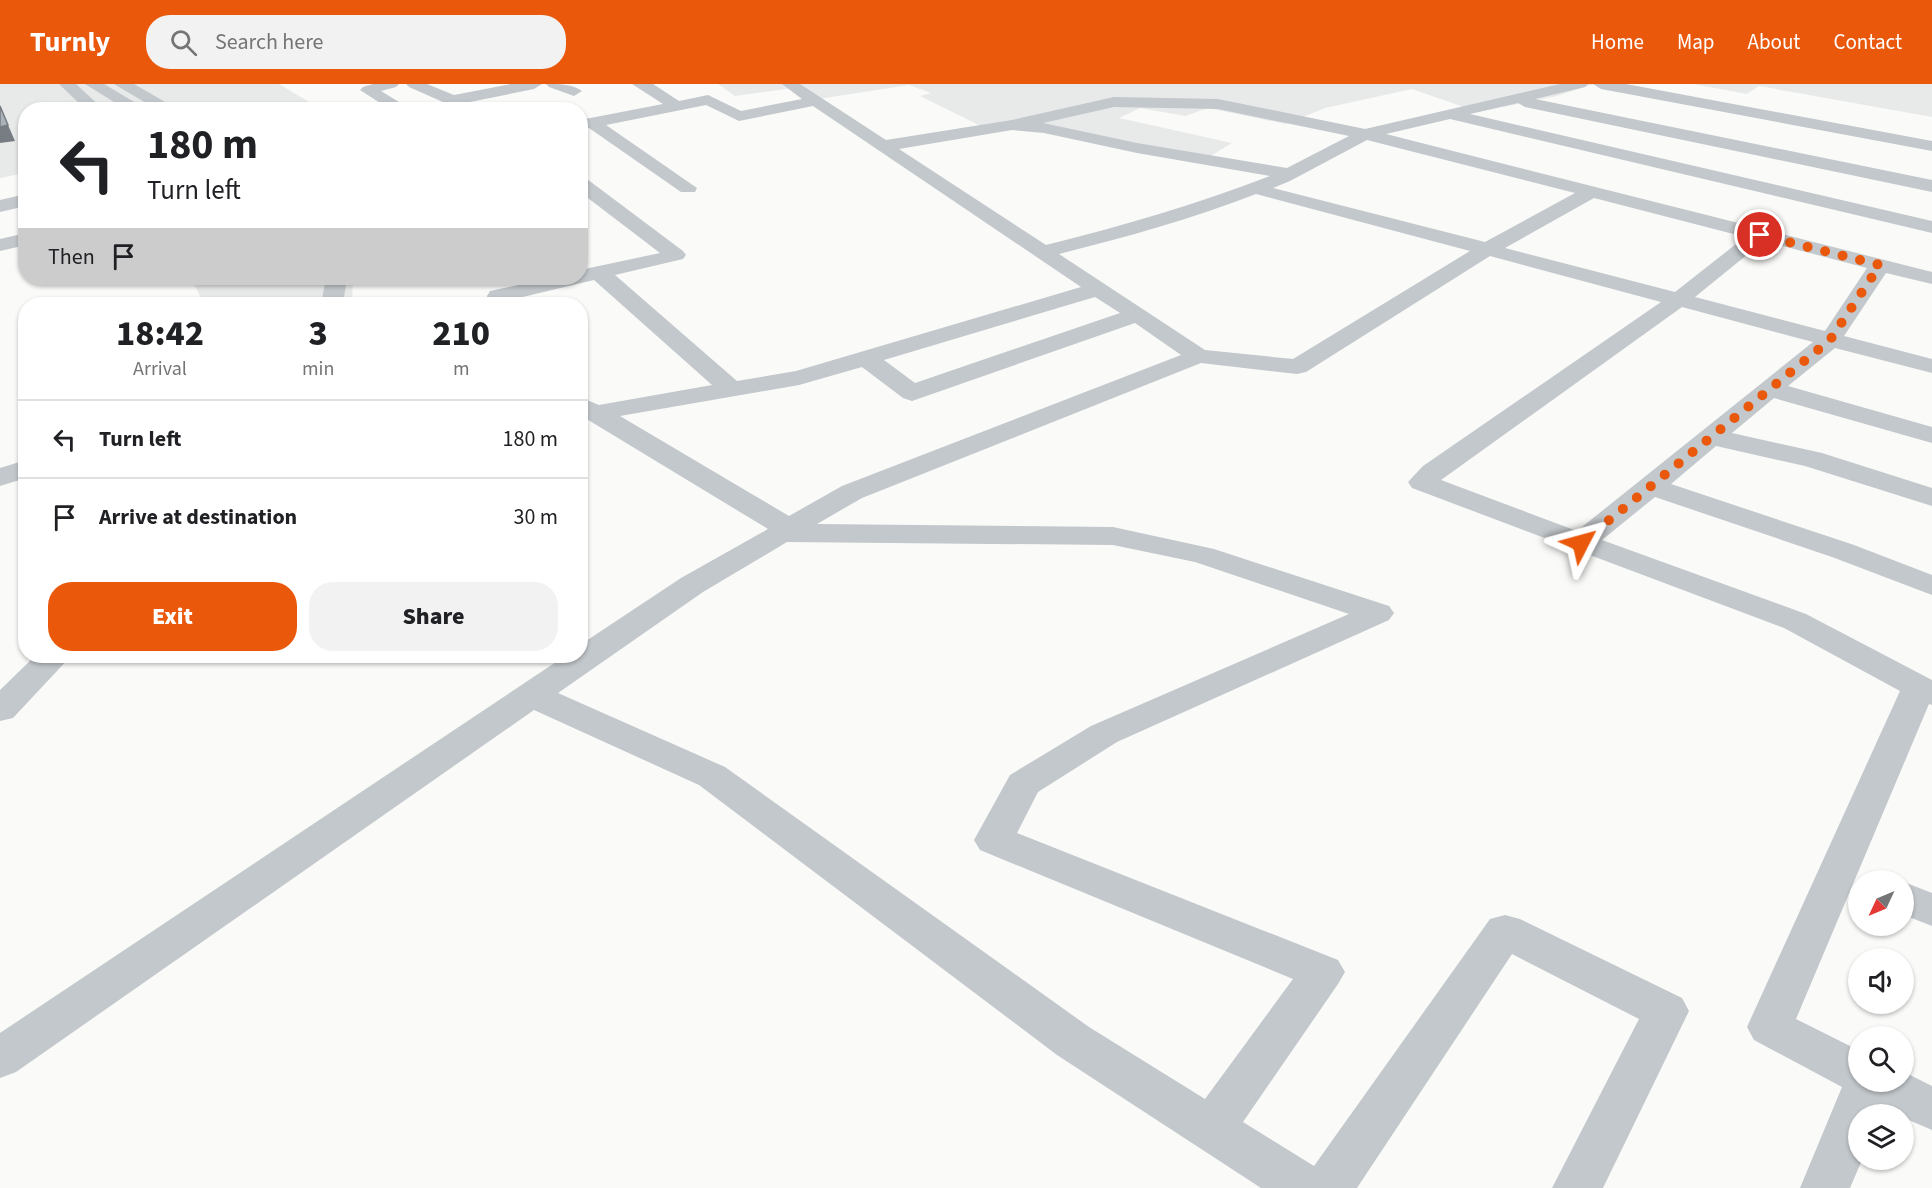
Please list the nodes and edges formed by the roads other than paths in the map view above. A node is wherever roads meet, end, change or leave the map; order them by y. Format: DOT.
graph roads {
  1 [pos="67,84"];
  2 [pos="93,84"];
  3 [pos="122,84"];
  4 [pos="391,84"];
  5 [pos="414,84"];
  6 [pos="534,84"];
  7 [pos="554,84"];
  8 [pos="640,84"];
  9 [pos="790,84"];
  10 [pos="1580,84"];
  11 [pos="1600,84"];
  12 [pos="574,91"];
  13 [pos="454,100"];
  14 [pos="1515,100"];
  15 [pos="815,101"];
  16 [pos="87,102"];
  17 [pos="125,102"];
  18 [pos="156,102"];
  19 [pos="390,102"];
  20 [pos="458,102"];
  21 [pos="676,106"];
  22 [pos="1449,115"];
  23 [pos="588,124"];
  24 [pos="588,125"];
  25 [pos="1012,125"];
  26 [pos="1365,134"];
  27 [pos="883,146"];
  28 [pos="1932,146"];
  29 [pos="1289,174"];
  30 [pos="1932,186"];
  31 [pos="688,188"];
  32 [pos="1253,188"];
  33 [pos="588,189"];
  34 [pos="1590,192"];
  35 [pos="18,202"];
  36 [pos="0,206"];
  37 [pos="611,206"];
  38 [pos="591,211"];
  39 [pos="1932,227"];
  40 [pos="1760,235"];
  41 [pos="18,241"];
  42 [pos="0,244"];
  43 [pos="1486,250"];
  44 [pos="1042,252"];
  45 [pos="1880,265"];
  46 [pos="588,276"];
  47 [pos="588,278"];
  48 [pos="1932,278"];
  49 [pos="542,285"];
  50 [pos="1098,289"];
  51 [pos="494,295"];
  52 [pos="1678,300"];
  53 [pos="1137,315"];
  54 [pos="1830,340"];
  55 [pos="1199,356"];
  56 [pos="866,358"];
  57 [pos="1932,366"];
  58 [pos="1770,389"];
  59 [pos="731,390"];
  60 [pos="588,409"];
  61 [pos="1932,435"];
  62 [pos="1711,437"];
  63 [pos="18,471"];
  64 [pos="0,478"];
  65 [pos="1650,486"];
  66 [pos="1932,497"];
  67 [pos="785,531"];
  68 [pos="1581,543"];
  69 [pos="1932,586"];
  70 [pos="588,656"];
  71 [pos="47,663"];
  72 [pos="579,663"];
  73 [pos="1926,691"];
  74 [pos="532,695"];
  75 [pos="0,710"];
  76 [pos="1852,870"];
  77 [pos="1848,880"];
  78 [pos="1914,902"];
  79 [pos="1932,910"];
  80 [pos="0,1058"];
  81 [pos="1848,1067"];
  82 [pos="1864,1092"];
  83 [pos="1898,1092"];
  84 [pos="1932,1109"];
  85 [pos="1211,1129"];
  86 [pos="1305,1188"];
  87 [pos="1328,1188"];
  88 [pos="1577,1188"];
  89 [pos="1825,1188"];
  1 -- 16 [label="street"];
  2 -- 17 [label="street"];
  3 -- 18 [label="street"];
  4 -- 19 [label="street"];
  5 -- 13 [label="street"];
  6 -- 13 [label="street"];
  7 -- 12 [label="street"];
  8 -- 21 [label="street"];
  9 -- 15 [label="street"];
  10 -- 14 [label="street"];
  11 -- 28 [label="street"];
  13 -- 20 [label="street"];
  14 -- 22 [label="street"];
  14 -- 30 [label="street"];
  15 -- 21 [label="street"];
  15 -- 27 [label="street"];
  21 -- 23 [label="street"];
  22 -- 26 [label="street"];
  22 -- 39 [label="street"];
  24 -- 31 [label="street"];
  25 -- 26 [label="street"];
  25 -- 27 [label="street"];
  25 -- 29 [label="street"];
  26 -- 29 [label="street"];
  26 -- 34 [label="street"];
  27 -- 44 [label="street"];
  29 -- 32 [label="street"];
  32 -- 43 [label="street"];
  32 -- 44 [label="street"];
  33 -- 37 [label="street"];
  34 -- 40 [label="street"];
  34 -- 43 [label="street"];
  35 -- 36 [label="street"];
  37 -- 38 [label="street"];
  37 -- 46 [label="street"];
  40 -- 45 [label="street"];
  40 -- 52 [label="street"];
  41 -- 42 [label="street"];
  43 -- 52 [label="street"];
  43 -- 55 [label="street"];
  44 -- 50 [label="street"];
  45 -- 48 [label="street"];
  45 -- 54 [label="street"];
  47 -- 59 [label="street"];
  49 -- 51 [label="street"];
  50 -- 53 [label="street"];
  50 -- 56 [label="street"];
  52 -- 54 [label="street"];
  52 -- 68 [label="street"];
  53 -- 55 [label="street"];
  53 -- 56 [label="street"];
  54 -- 57 [label="street"];
  54 -- 58 [label="street"];
  55 -- 67 [label="street"];
  56 -- 59 [label="street"];
  58 -- 61 [label="street"];
  58 -- 62 [label="street"];
  59 -- 60 [label="street"];
  60 -- 67 [label="street"];
  62 -- 65 [label="street"];
  62 -- 66 [label="street"];
  63 -- 64 [label="street"];
  65 -- 68 [label="street"];
  65 -- 69 [label="street"];
  67 -- 70 [label="street"];
  67 -- 85 [label="street"];
  68 -- 73 [label="street"];
  71 -- 75 [label="street"];
  72 -- 74 [label="street"];
  73 -- 76 [label="street"];
  74 -- 80 [label="street"];
  74 -- 85 [label="street"];
  77 -- 81 [label="street"];
  78 -- 79 [label="street"];
  82 -- 89 [label="street"];
  83 -- 84 [label="street"];
  85 -- 86 [label="street"];
  87 -- 88 [label="street"];
}
